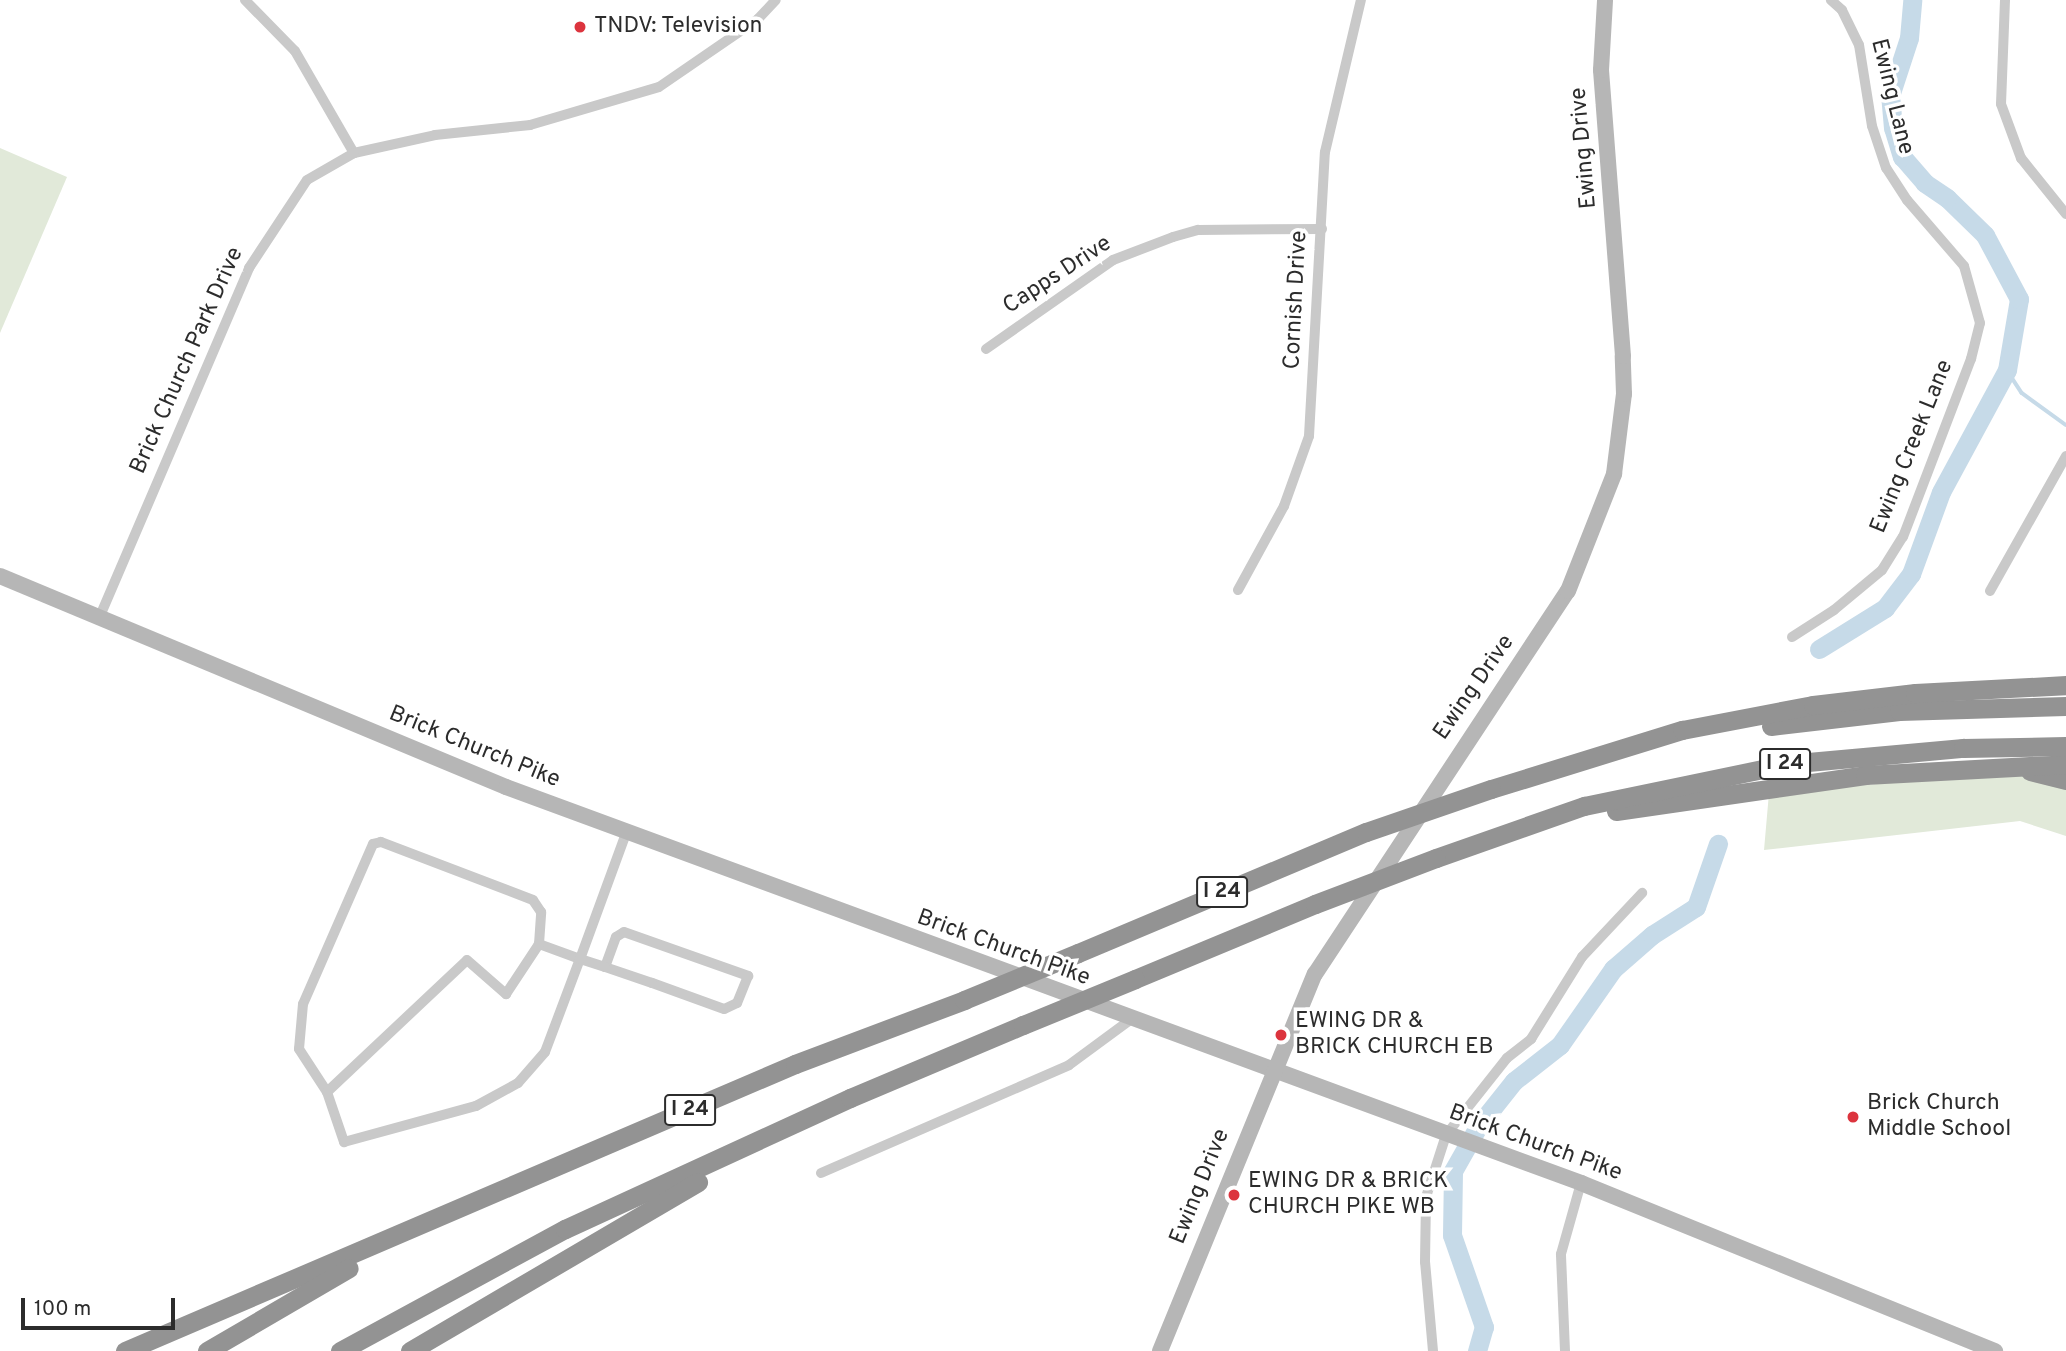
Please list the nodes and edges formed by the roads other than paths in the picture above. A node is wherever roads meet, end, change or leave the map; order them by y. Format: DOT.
graph roads {
  1 [pos="245,0"];
  2 [pos="776,0"];
  3 [pos="1361,0"];
  4 [pos="1605,0"];
  5 [pos="1831,0"];
  6 [pos="2005,0"];
  7 [pos="354,153"];
  8 [pos="2066,214"];
  9 [pos="1322,229"];
  10 [pos="1978,308"];
  11 [pos="986,349"];
  12 [pos="2066,456"];
  13 [pos="0,576"];
  14 [pos="1238,590"];
  15 [pos="1990,591"];
  16 [pos="100,616"];
  17 [pos="1791,637"];
  18 [pos="2066,685"];
  19 [pos="2066,706"];
  20 [pos="2066,746"];
  21 [pos="1584,762"];
  22 [pos="2066,764"];
  23 [pos="2009,765"];
  24 [pos="2066,780"];
  25 [pos="1512,830"];
  26 [pos="626,833"];
  27 [pos="1642,893"];
  28 [pos="539,944"];
  29 [pos="580,959"];
  30 [pos="605,967"];
  31 [pos="1130,1020"];
  32 [pos="1272,1072"];
  33 [pos="327,1091"];
  34 [pos="850,1098"];
  35 [pos="1450,1137"];
  36 [pos="821,1173"];
  37 [pos="1581,1183"];
  38 [pos="419,1227"];
  39 [pos="1960,1345"];
  40 [pos="125,1351"];
  41 [pos="207,1351"];
  42 [pos="340,1351"];
  43 [pos="410,1351"];
  44 [pos="1160,1351"];
  45 [pos="1433,1351"];
  46 [pos="1565,1351"];
  47 [pos="1995,1351"];
  1 -- 7 [label="street"];
  2 -- 7 [label="street, Brick Church Park Drive"];
  3 -- 9 [label="street, Cornish Drive"];
  4 -- 32 [label="main road, Ewing Drive"];
  5 -- 10 [label="street, Ewing Lane"];
  6 -- 8 [label="street"];
  7 -- 16 [label="street, Brick Church Park Drive"];
  9 -- 11 [label="street, Capps Drive"];
  9 -- 14 [label="street, Cornish Drive"];
  10 -- 17 [label="street, Ewing Creek Lane"];
  12 -- 15 [label="street"];
  13 -- 16 [label="main road, Brick Church Pike"];
  16 -- 26 [label="main road, Brick Church Pike"];
  18 -- 21 [label="highway"];
  19 -- 21 [label="highway, I 24"];
  20 -- 25 [label="highway, I 24"];
  21 -- 38 [label="highway, I 24, bridge"];
  22 -- 23 [label="highway"];
  23 -- 24 [label="highway"];
  23 -- 25 [label="highway"];
  25 -- 34 [label="highway, I 24, bridge"];
  26 -- 29 [label="street"];
  26 -- 31 [label="main road, Brick Church Pike"];
  27 -- 35 [label="street"];
  28 -- 29 [label="street"];
  28 -- 33 [label="street"];
  28 -- 33 [label="street"];
  29 -- 30 [label="street"];
  29 -- 33 [label="street"];
  30 -- 30 [label="street"];
  31 -- 32 [label="main road, Brick Church Pike"];
  31 -- 36 [label="street"];
  32 -- 35 [label="main road, Brick Church Pike"];
  32 -- 44 [label="main road, Ewing Drive"];
  34 -- 42 [label="highway, I 24"];
  34 -- 43 [label="highway"];
  35 -- 37 [label="main road, Brick Church Pike"];
  35 -- 45 [label="street"];
  37 -- 39 [label="main road, Brick Church Pike"];
  37 -- 46 [label="street"];
  38 -- 40 [label="highway, I 24"];
  38 -- 41 [label="highway"];
  39 -- 47 [label="main road, Brick Church Pike"];
}
